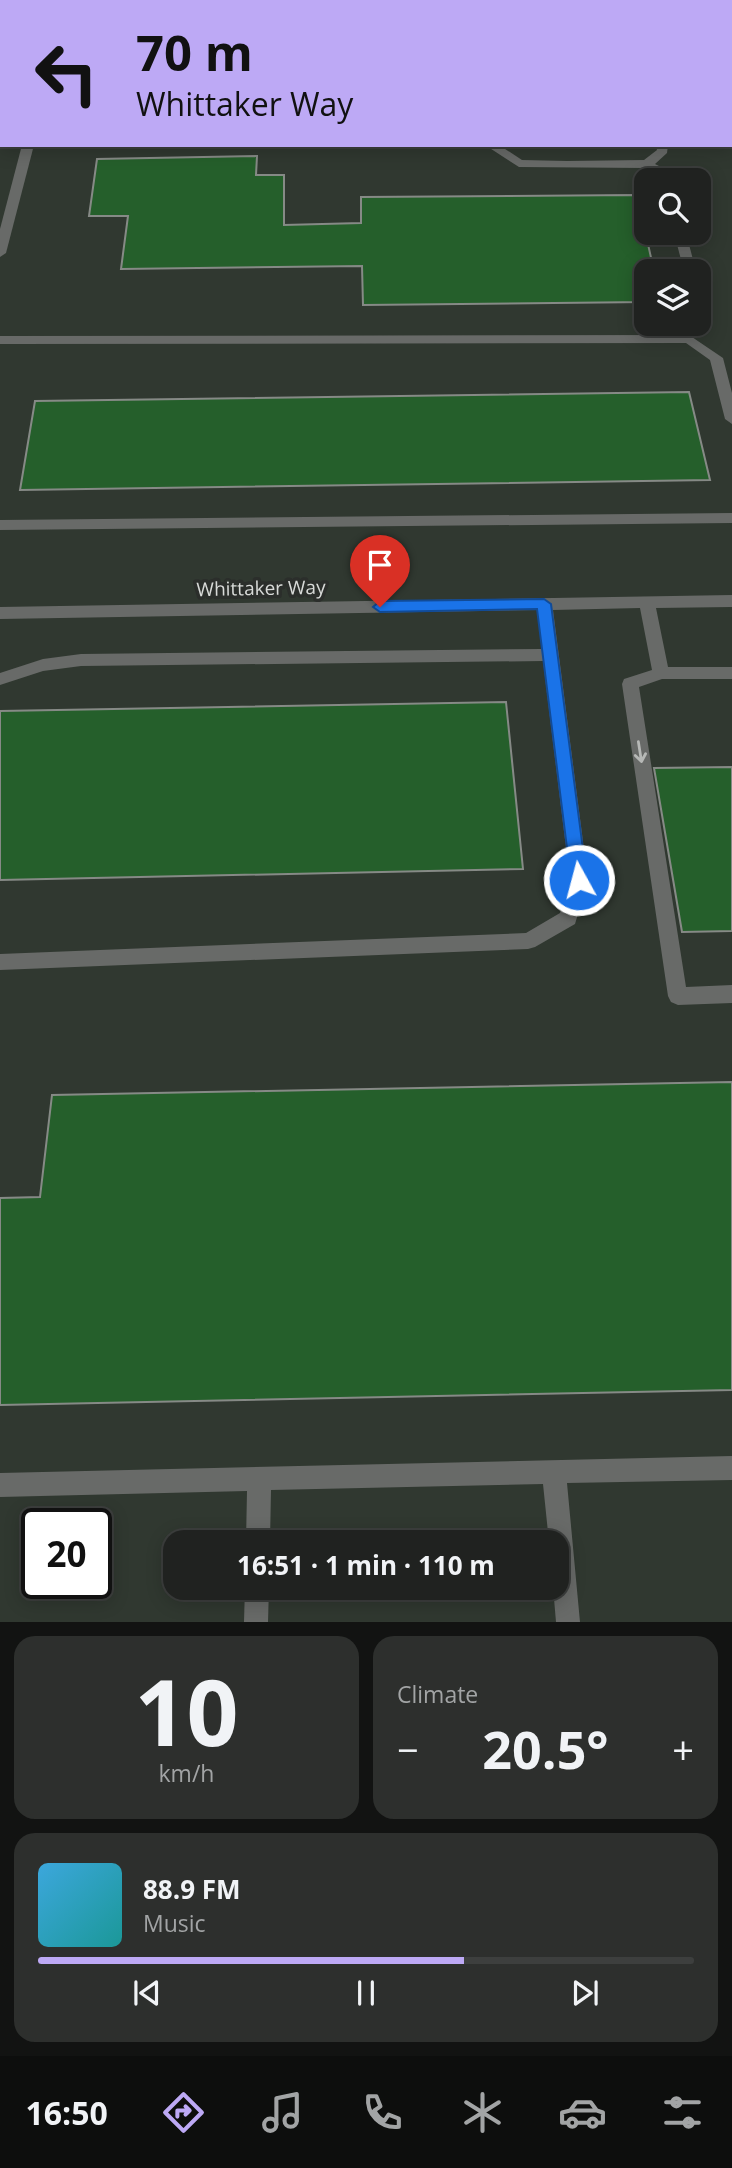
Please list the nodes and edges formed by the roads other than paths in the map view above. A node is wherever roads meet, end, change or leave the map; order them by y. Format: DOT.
graph roads {
  1 [pos="27,147"];
  2 [pos="494,147"];
  3 [pos="662,147"];
  4 [pos="647,164"];
  5 [pos="654,168"];
  6 [pos="15,196"];
  7 [pos="0,197"];
  8 [pos="0,253"];
  9 [pos="0,340"];
  10 [pos="732,419"];
  11 [pos="732,519"];
  12 [pos="0,525"];
  13 [pos="732,601"];
  14 [pos="647,603"];
  15 [pos="544,604"];
  16 [pos="0,613"];
  17 [pos="550,654"];
  18 [pos="661,673"];
  19 [pos="732,673"];
  20 [pos="0,679"];
  21 [pos="0,962"];
  22 [pos="732,994"];
  23 [pos="732,1468"];
  24 [pos="554,1472"];
  25 [pos="259,1479"];
  26 [pos="0,1485"];
  27 [pos="258,1530"];
  28 [pos="257,1600"];
  29 [pos="256,1622"];
  30 [pos="568,1622"];
  1 -- 6 [label="street"];
  2 -- 4 [label="street"];
  3 -- 4 [label="street"];
  4 -- 5 [label="street"];
  6 -- 7 [label="street"];
  6 -- 8 [label="street"];
  9 -- 10 [label="street"];
  11 -- 12 [label="street"];
  13 -- 14 [label="street, Whittaker Way"];
  14 -- 15 [label="street, Whittaker Way"];
  14 -- 18 [label="street"];
  15 -- 16 [label="street, Whittaker Way"];
  15 -- 17 [label="street"];
  17 -- 20 [label="street"];
  17 -- 21 [label="street"];
  18 -- 19 [label="street"];
  18 -- 22 [label="street, one-way"];
  23 -- 24 [label="street"];
  24 -- 25 [label="street"];
  24 -- 30 [label="street"];
  25 -- 26 [label="street"];
  25 -- 27 [label="street"];
  28 -- 29 [label="street"];
}
